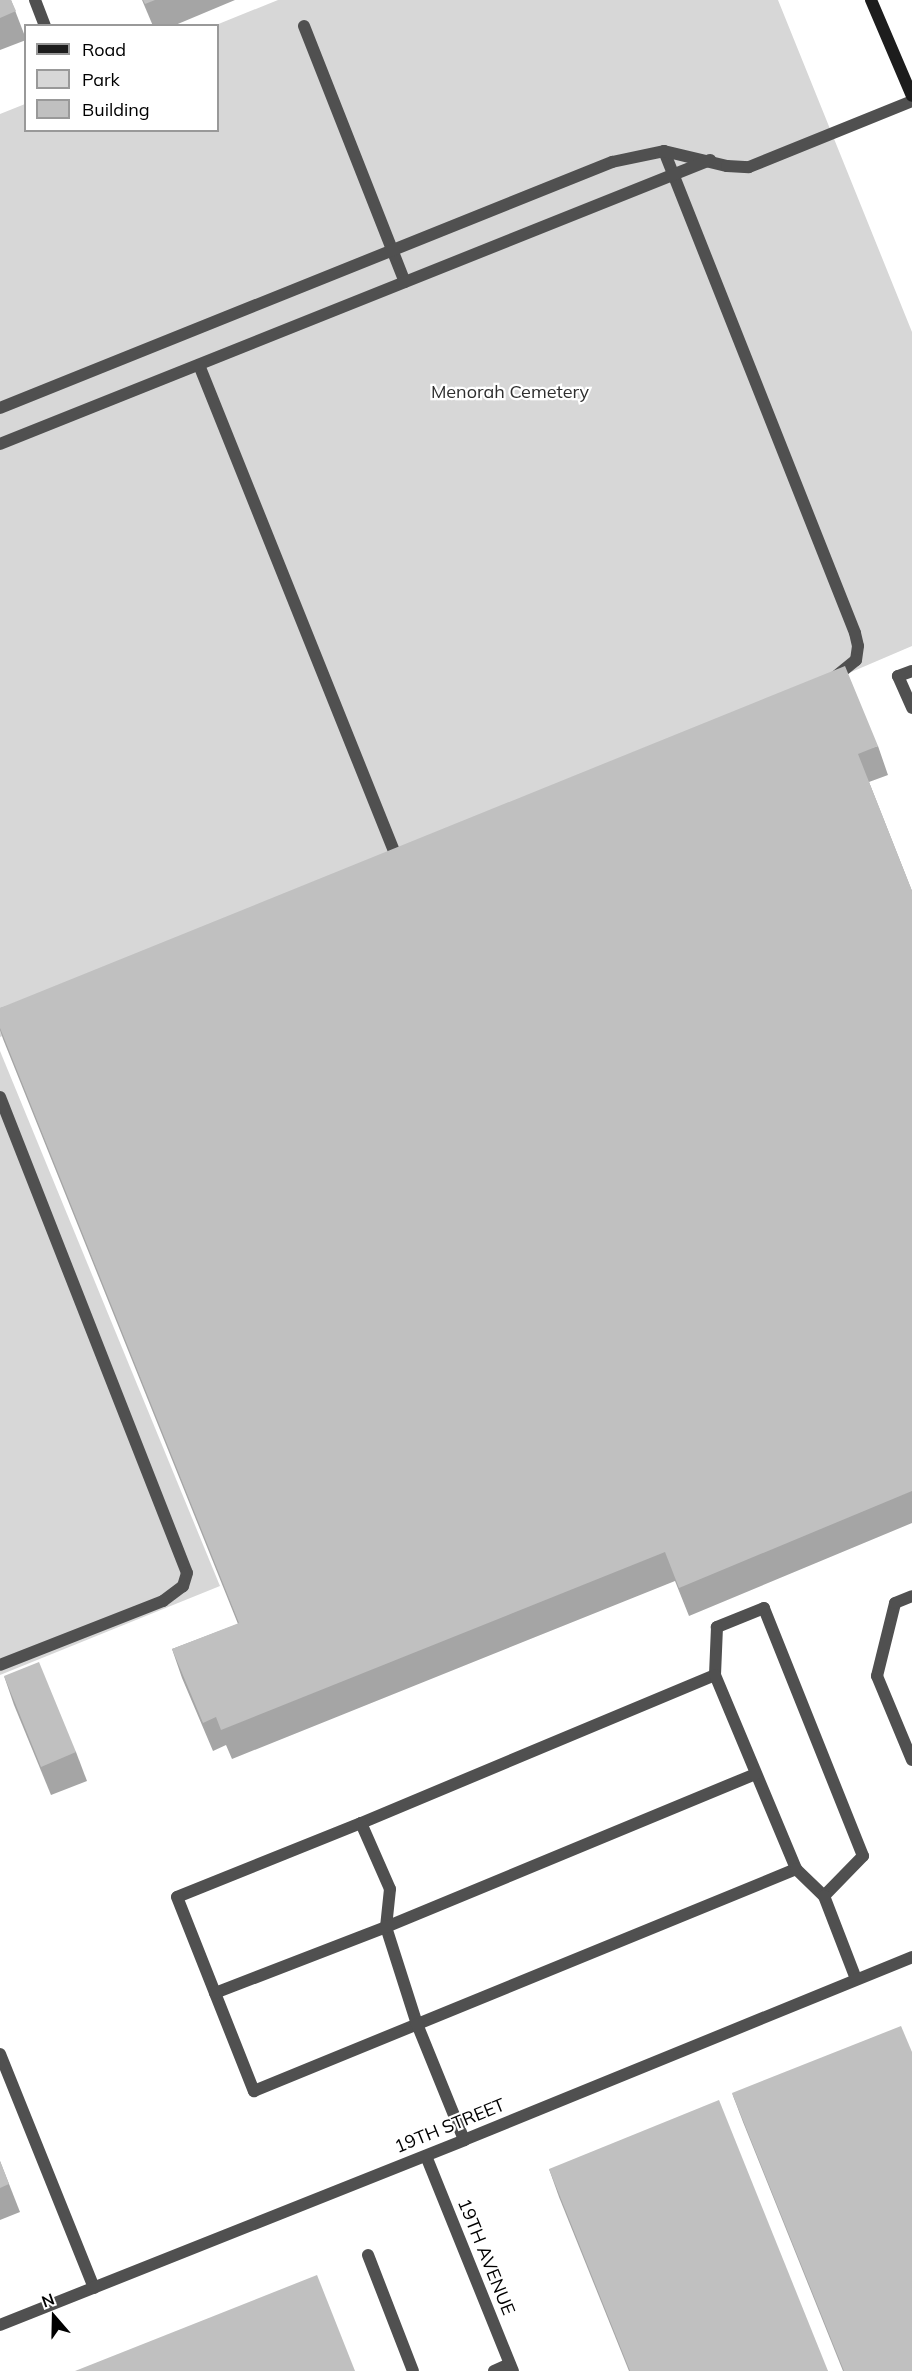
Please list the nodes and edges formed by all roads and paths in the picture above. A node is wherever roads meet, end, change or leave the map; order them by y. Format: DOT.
graph roads {
  1 [pos="34,0"];
  2 [pos="871,0"];
  3 [pos="44,24"];
  4 [pos="304,26"];
  5 [pos="912,96"];
  6 [pos="912,101"];
  7 [pos="663,151"];
  8 [pos="710,160"];
  9 [pos="673,176"];
  10 [pos="392,250"];
  11 [pos="405,282"];
  12 [pos="199,365"];
  13 [pos="0,408"];
  14 [pos="0,444"];
  15 [pos="912,670"];
  16 [pos="822,684"];
  17 [pos="912,708"];
  18 [pos="396,856"];
  19 [pos="0,1097"];
  20 [pos="912,1596"];
  21 [pos="0,1665"];
  22 [pos="715,1675"];
  23 [pos="912,1760"];
  24 [pos="756,1774"];
  25 [pos="361,1823"];
  26 [pos="796,1869"];
  27 [pos="824,1896"];
  28 [pos="386,1927"];
  29 [pos="912,1957"];
  30 [pos="856,1979"];
  31 [pos="215,1993"];
  32 [pos="417,2024"];
  33 [pos="0,2054"];
  34 [pos="464,2140"];
  35 [pos="426,2156"];
  36 [pos="368,2255"];
  37 [pos="94,2288"];
  38 [pos="0,2325"];
  39 [pos="512,2367"];
  40 [pos="413,2371"];
  41 [pos="494,2371"];
  1 -- 3 [label="street"];
  2 -- 5 [label="street"];
  4 -- 10 [label="street"];
  6 -- 8 [label="street"];
  7 -- 8 [label="street"];
  7 -- 9 [label="street"];
  7 -- 10 [label="street"];
  8 -- 9 [label="street"];
  9 -- 11 [label="street"];
  9 -- 16 [label="street"];
  10 -- 11 [label="street"];
  10 -- 13 [label="street"];
  11 -- 12 [label="street"];
  12 -- 14 [label="street"];
  12 -- 18 [label="street"];
  15 -- 17 [label="street"];
  19 -- 21 [label="street"];
  20 -- 23 [label="street"];
  22 -- 24 [label="street"];
  22 -- 25 [label="street"];
  22 -- 27 [label="street"];
  24 -- 26 [label="street"];
  24 -- 28 [label="street"];
  25 -- 28 [label="street"];
  25 -- 31 [label="street"];
  26 -- 27 [label="street"];
  26 -- 32 [label="street"];
  27 -- 30 [label="street"];
  28 -- 31 [label="street"];
  28 -- 32 [label="street"];
  29 -- 30 [label="street, 19TH STREET"];
  30 -- 34 [label="street, 19TH STREET"];
  31 -- 32 [label="street"];
  32 -- 34 [label="street"];
  33 -- 37 [label="street"];
  34 -- 35 [label="street, 19TH STREET"];
  35 -- 37 [label="street, 19TH STREET"];
  35 -- 39 [label="street, 19TH AVENUE"];
  36 -- 40 [label="street"];
  37 -- 38 [label="street, 19TH STREET"];
  39 -- 41 [label="street"];
}
